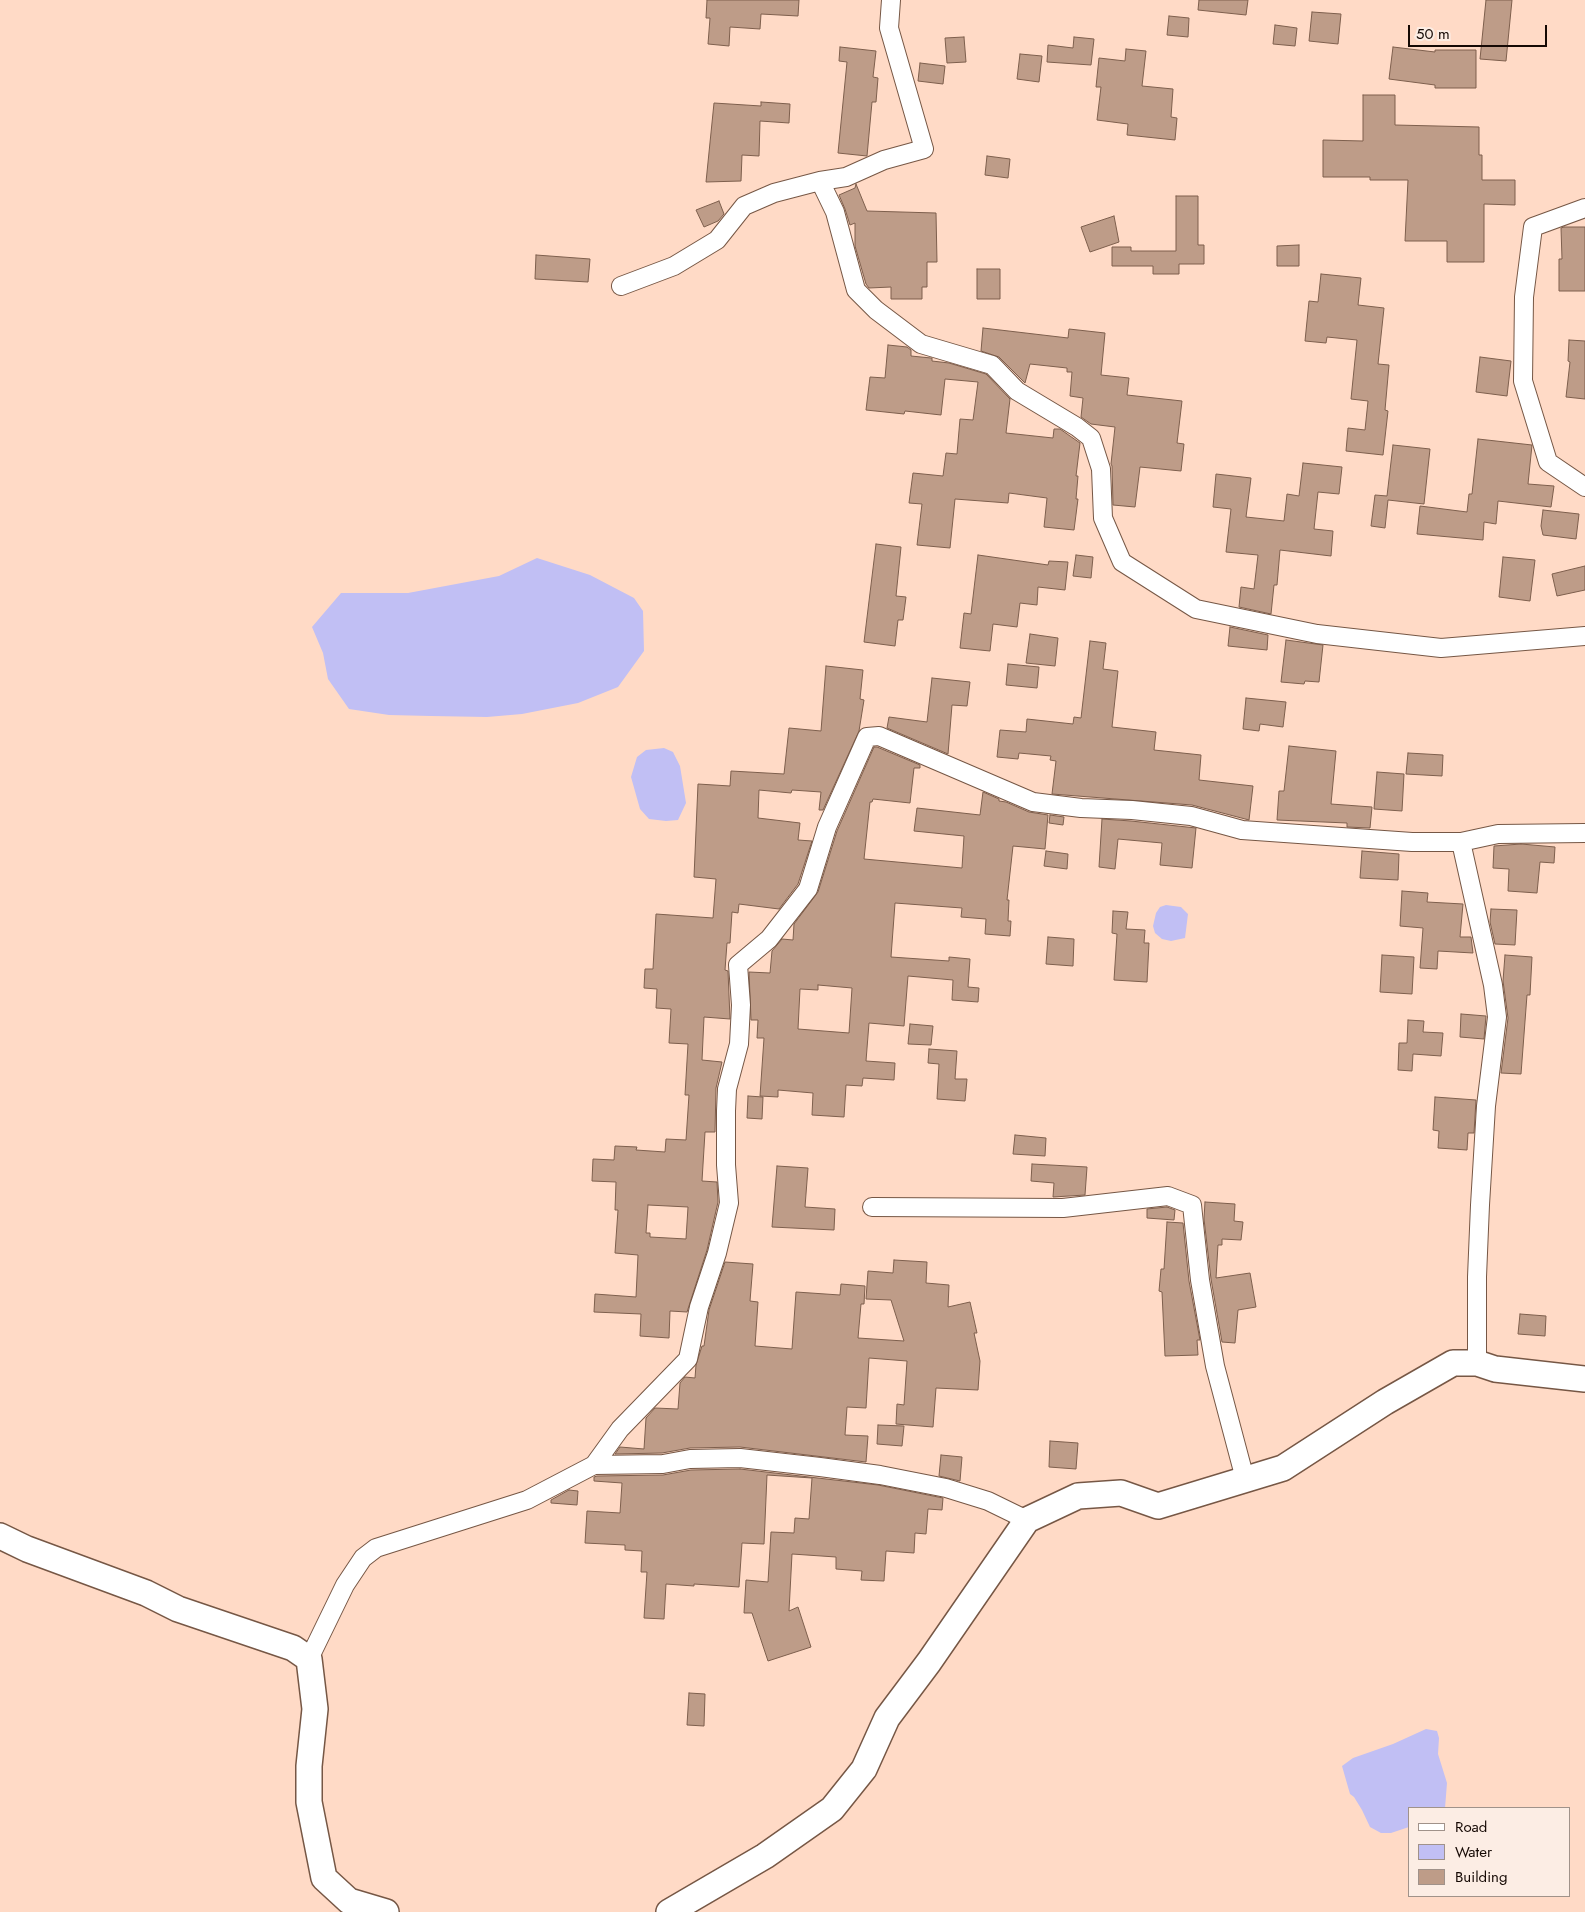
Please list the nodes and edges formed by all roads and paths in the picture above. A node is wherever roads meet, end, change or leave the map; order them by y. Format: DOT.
graph roads {
  1 [pos="891,0"];
  2 [pos="820,181"];
  3 [pos="1585,208"];
  4 [pos="621,286"];
  5 [pos="1585,487"];
  6 [pos="1585,636"];
  7 [pos="1585,833"];
  8 [pos="1461,842"];
  9 [pos="872,1208"];
  10 [pos="1477,1363"];
  11 [pos="1585,1379"];
  12 [pos="594,1465"];
  13 [pos="1245,1479"];
  14 [pos="1027,1520"];
  15 [pos="0,1536"];
  16 [pos="309,1659"];
  17 [pos="386,1912"];
  18 [pos="669,1912"];
  1 -- 2 [label="street"];
  2 -- 4 [label="street"];
  2 -- 6 [label="street"];
  3 -- 5 [label="street"];
  7 -- 8 [label="street"];
  8 -- 10 [label="street"];
  8 -- 12 [label="street"];
  9 -- 13 [label="street"];
  10 -- 11 [label="street"];
  10 -- 13 [label="street"];
  12 -- 14 [label="street"];
  12 -- 16 [label="street"];
  13 -- 14 [label="street"];
  14 -- 18 [label="street"];
  15 -- 16 [label="street"];
  16 -- 17 [label="street"];
}
